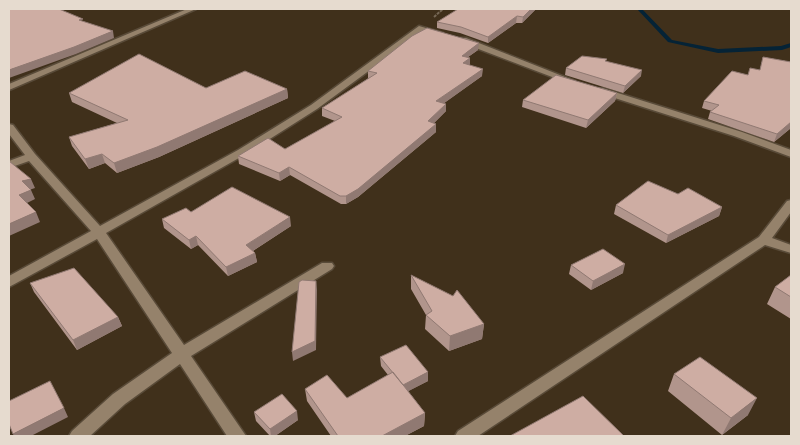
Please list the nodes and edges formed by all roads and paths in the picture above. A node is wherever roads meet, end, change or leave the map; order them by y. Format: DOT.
graph roads {
  1 [pos="190,10"];
  2 [pos="9,87"];
  3 [pos="9,127"];
  4 [pos="791,154"];
  5 [pos="31,156"];
  6 [pos="9,165"];
  7 [pos="791,204"];
  8 [pos="98,231"];
  9 [pos="764,240"];
  10 [pos="791,249"];
  11 [pos="327,266"];
  12 [pos="9,282"];
  13 [pos="182,354"];
  14 [pos="78,436"];
  15 [pos="237,436"];
  16 [pos="464,436"];
  1 -- 2 [label="street"];
  3 -- 5 [label="street"];
  4 -- 8 [label="street"];
  5 -- 6 [label="street"];
  5 -- 8 [label="street"];
  7 -- 9 [label="street"];
  8 -- 12 [label="street"];
  8 -- 13 [label="street"];
  9 -- 10 [label="street"];
  9 -- 16 [label="street"];
  11 -- 13 [label="street"];
  13 -- 14 [label="street"];
  13 -- 15 [label="street"];
}
